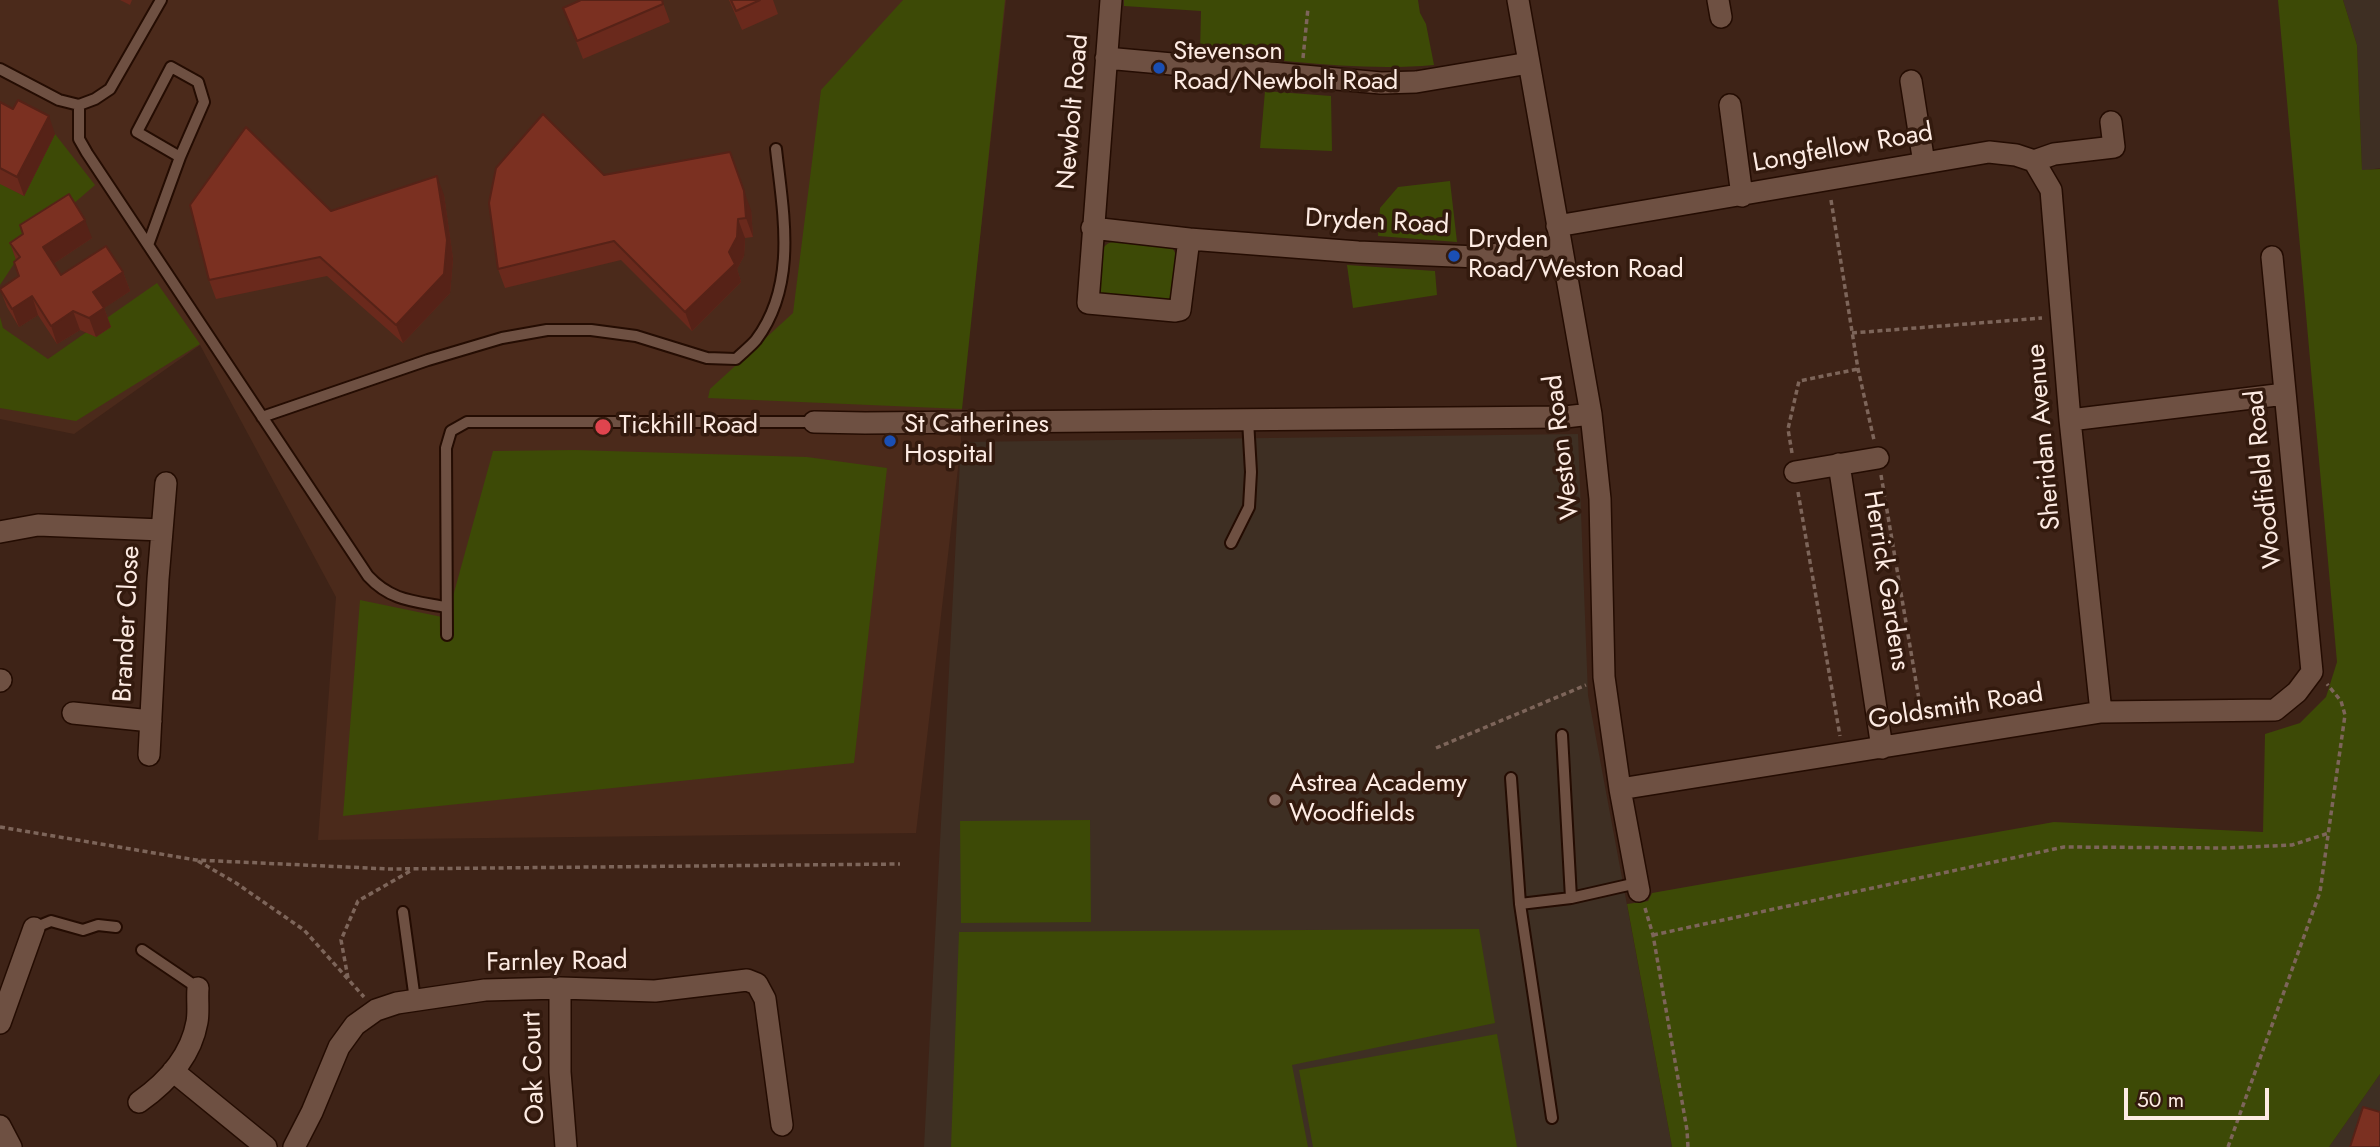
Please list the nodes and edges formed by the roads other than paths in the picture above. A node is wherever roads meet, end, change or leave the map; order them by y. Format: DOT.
graph roads {
  1 [pos="160,0"];
  2 [pos="1111,0"];
  3 [pos="1518,0"];
  4 [pos="1106,58"];
  5 [pos="1529,63"];
  6 [pos="0,69"];
  7 [pos="1911,81"];
  8 [pos="79,105"];
  9 [pos="1730,105"];
  10 [pos="2111,122"];
  11 [pos="776,149"];
  12 [pos="180,157"];
  13 [pos="2034,161"];
  14 [pos="1924,163"];
  15 [pos="1742,196"];
  16 [pos="1092,228"];
  17 [pos="1559,235"];
  18 [pos="1189,239"];
  19 [pos="148,245"];
  20 [pos="2272,257"];
  21 [pos="2285,394"];
  22 [pos="1591,414"];
  23 [pos="262,417"];
  24 [pos="1248,420"];
  25 [pos="2070,420"];
  26 [pos="814,422"];
  27 [pos="1878,458"];
  28 [pos="1839,464"];
  29 [pos="1795,472"];
  30 [pos="166,482"];
  31 [pos="162,530"];
  32 [pos="0,532"];
  33 [pos="1231,543"];
  34 [pos="446,607"];
  35 [pos="447,635"];
  36 [pos="2297,692"];
  37 [pos="2101,712"];
  38 [pos="73,713"];
  39 [pos="151,721"];
  40 [pos="1562,735"];
  41 [pos="1882,748"];
  42 [pos="149,755"];
  43 [pos="1511,778"];
  44 [pos="1619,789"];
  45 [pos="1638,887"];
  46 [pos="1571,898"];
  47 [pos="1520,904"];
  48 [pos="403,912"];
  49 [pos="34,928"];
  50 [pos="116,928"];
  51 [pos="142,950"];
  52 [pos="198,988"];
  53 [pos="560,988"];
  54 [pos="415,1000"];
  55 [pos="0,1023"];
  56 [pos="173,1072"];
  57 [pos="139,1102"];
  58 [pos="1552,1118"];
  59 [pos="782,1125"];
  60 [pos="0,1126"];
  61 [pos="11,1147"];
  62 [pos="266,1147"];
  63 [pos="294,1147"];
  64 [pos="566,1147"];
  1 -- 8 [label="lane"];
  2 -- 4 [label="street, Newbolt Road"];
  3 -- 5 [label="street, Weston Road"];
  4 -- 5 [label="street"];
  4 -- 16 [label="street, Newbolt Road"];
  5 -- 17 [label="street, Weston Road"];
  6 -- 8 [label="lane"];
  7 -- 14 [label="street"];
  8 -- 19 [label="lane"];
  9 -- 15 [label="street"];
  10 -- 13 [label="street, Longfellow Road"];
  11 -- 23 [label="lane"];
  12 -- 12 [label="lane"];
  12 -- 19 [label="lane"];
  13 -- 14 [label="street, Longfellow Road"];
  13 -- 25 [label="street, Sheridan Avenue"];
  14 -- 15 [label="street, Longfellow Road"];
  15 -- 17 [label="street, Longfellow Road"];
  16 -- 18 [label="street, Dryden Road"];
  16 -- 18 [label="street"];
  17 -- 18 [label="street, Dryden Road"];
  17 -- 22 [label="street, Weston Road"];
  19 -- 23 [label="lane"];
  20 -- 21 [label="street, Woodfield Road"];
  21 -- 25 [label="street"];
  21 -- 36 [label="street, Woodfield Road"];
  22 -- 24 [label="street"];
  22 -- 44 [label="street, Weston Road"];
  23 -- 34 [label="lane"];
  24 -- 26 [label="street"];
  24 -- 33 [label="lane"];
  25 -- 37 [label="street, Sheridan Avenue"];
  26 -- 34 [label="lane"];
  27 -- 28 [label="street, Herrick Gardens"];
  28 -- 29 [label="street, Herrick Gardens"];
  28 -- 41 [label="street, Herrick Gardens"];
  30 -- 31 [label="street, Brander Close"];
  31 -- 32 [label="street, Brander Close"];
  31 -- 39 [label="street, Brander Close"];
  34 -- 35 [label="lane"];
  36 -- 37 [label="street, Goldsmith Road"];
  37 -- 41 [label="street, Goldsmith Road"];
  38 -- 39 [label="street, Brander Close"];
  39 -- 42 [label="street, Brander Close"];
  40 -- 46 [label="lane"];
  41 -- 44 [label="street, Goldsmith Road"];
  43 -- 47 [label="lane"];
  44 -- 45 [label="street, Weston Road"];
  45 -- 46 [label="lane"];
  46 -- 47 [label="lane"];
  47 -- 58 [label="lane"];
  48 -- 54 [label="lane"];
  49 -- 50 [label="lane"];
  49 -- 55 [label="street"];
  51 -- 52 [label="lane"];
  52 -- 56 [label="street"];
  53 -- 54 [label="street, Farnley Road"];
  53 -- 59 [label="street, Farnley Road"];
  53 -- 64 [label="street, Oak Court"];
  54 -- 63 [label="street, Farnley Road"];
  56 -- 57 [label="street"];
  56 -- 62 [label="street"];
  60 -- 61 [label="street"];
}
